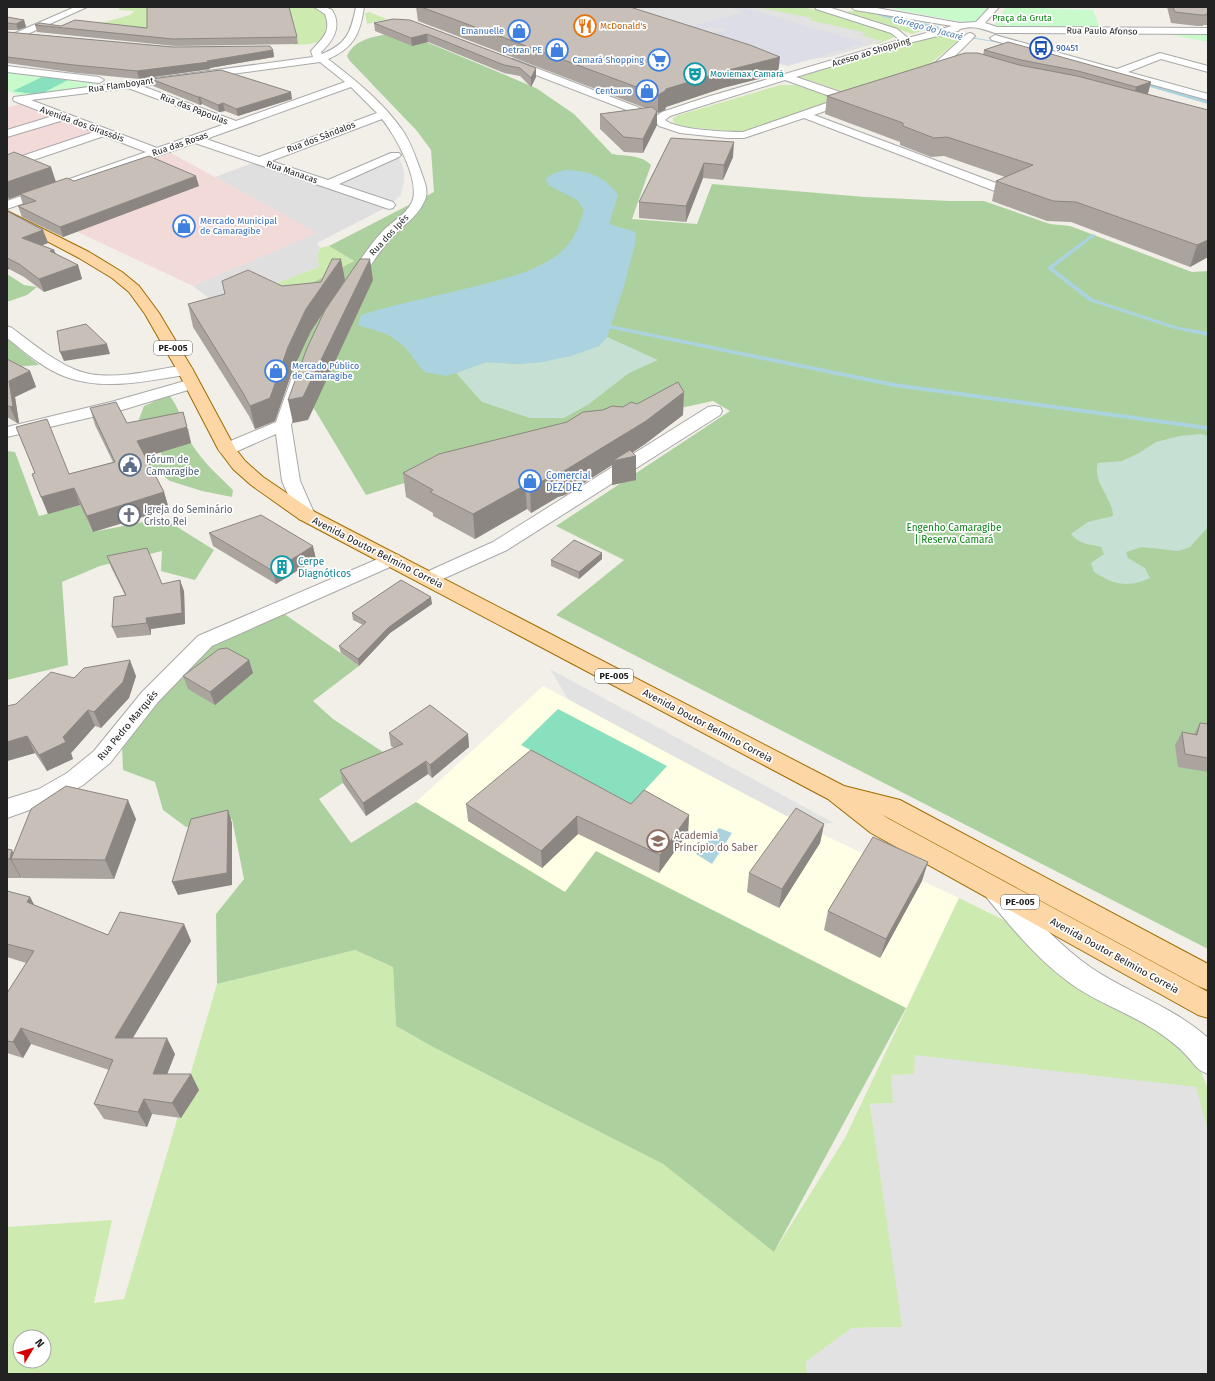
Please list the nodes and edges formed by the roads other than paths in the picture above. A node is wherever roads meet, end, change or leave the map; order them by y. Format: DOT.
graph roads {
  1 [pos="83,7"];
  2 [pos="318,7"];
  3 [pos="360,7"];
  4 [pos="818,7"];
  5 [pos="843,7"];
  6 [pos="855,7"];
  7 [pos="995,7"];
  8 [pos="978,25"];
  9 [pos="369,26"];
  10 [pos="956,28"];
  11 [pos="355,30"];
  12 [pos="1208,31"];
  13 [pos="7,34"];
  14 [pos="18,35"];
  15 [pos="991,35"];
  16 [pos="968,37"];
  17 [pos="42,38"];
  18 [pos="906,41"];
  19 [pos="871,44"];
  20 [pos="321,47"];
  21 [pos="305,48"];
  22 [pos="883,48"];
  23 [pos="848,51"];
  24 [pos="1142,51"];
  25 [pos="860,55"];
  26 [pos="1160,56"];
  27 [pos="502,58"];
  28 [pos="320,59"];
  29 [pos="199,63"];
  30 [pos="940,64"];
  31 [pos="958,64"];
  32 [pos="7,69"];
  33 [pos="1208,69"];
  34 [pos="218,72"];
  35 [pos="1118,72"];
  36 [pos="786,77"];
  37 [pos="244,79"];
  38 [pos="909,79"];
  39 [pos="353,83"];
  40 [pos="129,84"];
  41 [pos="864,94"];
  42 [pos="294,95"];
  43 [pos="1208,97"];
  44 [pos="308,99"];
  45 [pos="849,99"];
  46 [pos="15,101"];
  47 [pos="384,114"];
  48 [pos="805,115"];
  49 [pos="63,117"];
  50 [pos="659,119"];
  51 [pos="237,125"];
  52 [pos="105,132"];
  53 [pos="7,134"];
  54 [pos="196,139"];
  55 [pos="157,152"];
  56 [pos="395,155"];
  57 [pos="259,161"];
  58 [pos="7,165"];
  59 [pos="329,184"];
  60 [pos="1000,188"];
  61 [pos="7,205"];
  62 [pos="389,205"];
  63 [pos="7,215"];
  64 [pos="342,300"];
  65 [pos="7,331"];
  66 [pos="305,363"];
  67 [pos="188,377"];
  68 [pos="714,411"];
  69 [pos="283,426"];
  70 [pos="7,432"];
  71 [pos="227,449"];
  72 [pos="306,515"];
  73 [pos="392,559"];
  74 [pos="429,578"];
  75 [pos="836,793"];
  76 [pos="7,809"];
  77 [pos="992,886"];
  78 [pos="1208,978"];
  79 [pos="1208,1006"];
  80 [pos="1208,1061"];
  1 -- 14 [label="street"];
  2 -- 20 [label="street"];
  3 -- 11 [label="street"];
  4 -- 5 [label="street"];
  4 -- 18 [label="street"];
  6 -- 10 [label="street"];
  7 -- 8 [label="street"];
  8 -- 10 [label="street"];
  8 -- 15 [label="street"];
  9 -- 11 [label="street"];
  10 -- 16 [label="street"];
  10 -- 18 [label="street, Acesso ao Shopping"];
  11 -- 28 [label="street, Rua Flamboyant"];
  12 -- 15 [label="street, Rua Paulo Afonso"];
  13 -- 14 [label="street"];
  14 -- 17 [label="street"];
  15 -- 16 [label="street, Rua Paulo Afonso"];
  15 -- 35 [label="street"];
  16 -- 30 [label="street"];
  18 -- 22 [label="street, Acesso ao Shopping"];
  19 -- 22 [label="street"];
  20 -- 21 [label="street"];
  20 -- 28 [label="street"];
  22 -- 25 [label="street, Acesso ao Shopping"];
  23 -- 25 [label="street"];
  24 -- 26 [label="street"];
  25 -- 36 [label="street, Acesso ao Shopping"];
  26 -- 33 [label="street"];
  26 -- 35 [label="street"];
  27 -- 50 [label="street"];
  28 -- 34 [label="street, Rua Flamboyant"];
  28 -- 39 [label="street, Rua dos Ipês"];
  29 -- 34 [label="street"];
  30 -- 31 [label="street"];
  30 -- 38 [label="street"];
  32 -- 40 [label="street"];
  34 -- 37 [label="street"];
  34 -- 40 [label="street, Rua Flamboyant"];
  35 -- 43 [label="street"];
  36 -- 45 [label="street"];
  36 -- 50 [label="street, Acesso ao Shopping"];
  39 -- 44 [label="street, Rua das Rosas"];
  39 -- 47 [label="street, Rua dos Ipês"];
  40 -- 46 [label="street, Rua Flamboyant"];
  40 -- 51 [label="street, Rua das Papoulas"];
  41 -- 45 [label="street"];
  42 -- 44 [label="street"];
  44 -- 51 [label="street, Rua das Rosas"];
  45 -- 48 [label="street"];
  46 -- 49 [label="street, Avenida dos Girassóis"];
  47 -- 57 [label="street, Rua dos Sândalos"];
  47 -- 64 [label="street, Rua dos Ipês"];
  48 -- 50 [label="street"];
  48 -- 60 [label="street"];
  49 -- 52 [label="street, Avenida dos Girassóis"];
  49 -- 53 [label="street"];
  51 -- 54 [label="street, Rua das Rosas"];
  52 -- 55 [label="street, Avenida dos Girassóis"];
  52 -- 58 [label="street"];
  54 -- 55 [label="street, Rua das Rosas"];
  54 -- 57 [label="street, Rua Manacas"];
  55 -- 61 [label="street, Rua das Rosas"];
  56 -- 59 [label="street"];
  57 -- 59 [label="street, Rua Manacas"];
  59 -- 62 [label="street, Rua Manacas"];
  63 -- 67 [label="main road, Avenida Doutor Belmino Correia / PE-005"];
  65 -- 67 [label="street"];
  66 -- 69 [label="street"];
  67 -- 70 [label="street"];
  67 -- 71 [label="main road, Avenida Doutor Belmino Correia / PE-005"];
  68 -- 74 [label="street"];
  69 -- 71 [label="street"];
  69 -- 72 [label="street"];
  71 -- 72 [label="main road, Avenida Doutor Belmino Correia / PE-005"];
  72 -- 73 [label="main road, Avenida Doutor Belmino Correia / PE-005"];
  73 -- 74 [label="main road, Avenida Doutor Belmino Correia / PE-005"];
  73 -- 76 [label="street, Rua Pedro Marquês"];
  74 -- 75 [label="main road, Avenida Doutor Belmino Correia / PE-005"];
  75 -- 77 [label="main road, Avenida Doutor Belmino Correia / PE-005"];
  75 -- 78 [label="main road, Avenida Doutor Belmino Correia / PE-005"];
  77 -- 79 [label="main road, Avenida Doutor Belmino Correia / PE-005"];
  77 -- 80 [label="street"];
}
